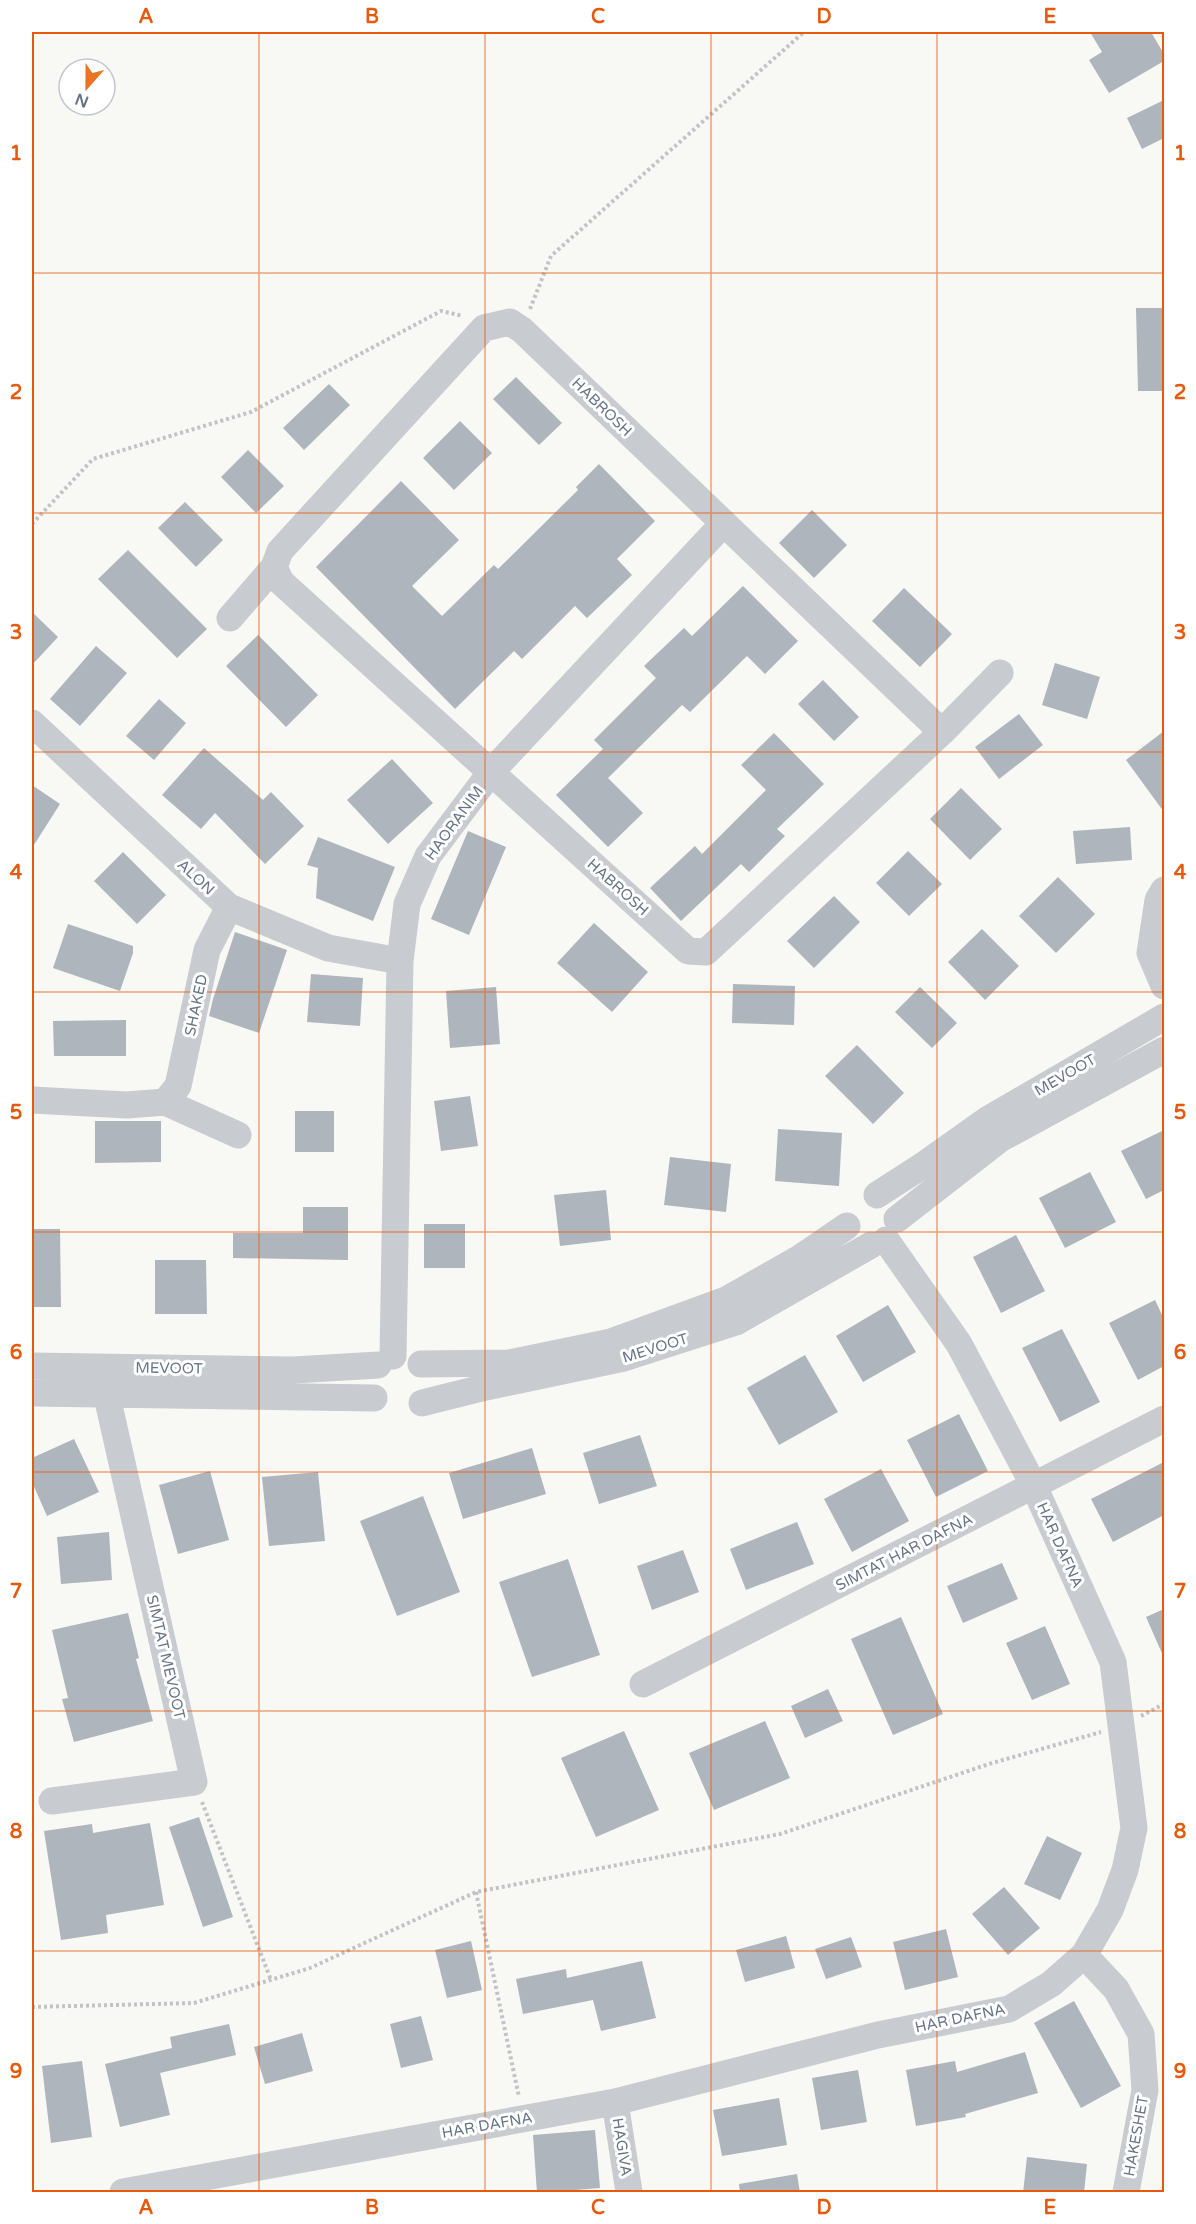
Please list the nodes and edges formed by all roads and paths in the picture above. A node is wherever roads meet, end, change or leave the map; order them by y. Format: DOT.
graph roads {
  1 [pos="804,32"];
  2 [pos="496,325"];
  3 [pos="522,330"];
  4 [pos="32,524"];
  5 [pos="724,524"];
  6 [pos="274,567"];
  7 [pos="230,618"];
  8 [pos="1000,673"];
  9 [pos="32,723"];
  10 [pos="942,732"];
  11 [pos="491,772"];
  12 [pos="1164,890"];
  13 [pos="229,907"];
  14 [pos="400,961"];
  15 [pos="1164,986"];
  16 [pos="1164,1017"];
  17 [pos="1164,1050"];
  18 [pos="32,1100"];
  19 [pos="165,1102"];
  20 [pos="238,1135"];
  21 [pos="877,1195"];
  22 [pos="847,1226"];
  23 [pos="885,1235"];
  24 [pos="386,1360"];
  25 [pos="421,1364"];
  26 [pos="32,1366"];
  27 [pos="106,1392"];
  28 [pos="32,1393"];
  29 [pos="374,1398"];
  30 [pos="422,1403"];
  31 [pos="1164,1419"];
  32 [pos="1034,1486"];
  33 [pos="643,1684"];
  34 [pos="1164,1704"];
  35 [pos="1122,1726"];
  36 [pos="194,1782"];
  37 [pos="52,1801"];
  38 [pos="476,1892"];
  39 [pos="1084,1954"];
  40 [pos="271,1980"];
  41 [pos="32,2007"];
  42 [pos="615,2102"];
  43 [pos="524,2118"];
  44 [pos="123,2193"];
  45 [pos="629,2193"];
  46 [pos="1126,2193"];
  1 -- 3 [label="path"];
  2 -- 3 [label="street"];
  2 -- 4 [label="path"];
  2 -- 6 [label="street"];
  3 -- 5 [label="street, HABROSH"];
  5 -- 10 [label="street, HABROSH"];
  5 -- 11 [label="street, HAORANIM"];
  6 -- 7 [label="street"];
  6 -- 11 [label="street, HABROSH"];
  8 -- 10 [label="street, HABROSH"];
  9 -- 13 [label="street, ALON"];
  10 -- 11 [label="street, HABROSH"];
  11 -- 14 [label="street, HAORANIM"];
  12 -- 15 [label="street"];
  13 -- 14 [label="street, ALON"];
  13 -- 19 [label="street, SHAKED"];
  14 -- 24 [label="street, HAORANIM"];
  16 -- 21 [label="street, MEVOOT"];
  17 -- 23 [label="street, MEVOOT"];
  18 -- 19 [label="street"];
  19 -- 20 [label="street"];
  21 -- 22 [label="street"];
  21 -- 23 [label="street"];
  22 -- 23 [label="street"];
  22 -- 25 [label="street, MEVOOT"];
  23 -- 30 [label="street, MEVOOT"];
  23 -- 32 [label="street, HAR DAFNA"];
  24 -- 25 [label="street"];
  24 -- 26 [label="street, MEVOOT"];
  24 -- 29 [label="street"];
  25 -- 30 [label="street"];
  27 -- 28 [label="street, MEVOOT"];
  27 -- 29 [label="street, MEVOOT"];
  27 -- 36 [label="street, SIMTAT MEVOOT"];
  29 -- 30 [label="street"];
  31 -- 32 [label="street, SIMTAT HAR DAFNA"];
  32 -- 33 [label="street, SIMTAT HAR DAFNA"];
  32 -- 35 [label="street, HAR DAFNA"];
  34 -- 35 [label="path"];
  35 -- 38 [label="path"];
  35 -- 39 [label="street, HAR DAFNA"];
  36 -- 37 [label="street"];
  36 -- 40 [label="path"];
  38 -- 40 [label="path"];
  38 -- 43 [label="path"];
  39 -- 42 [label="street, HAR DAFNA"];
  39 -- 46 [label="street, HAKESHET"];
  40 -- 41 [label="path"];
  42 -- 43 [label="street, HAR DAFNA"];
  42 -- 45 [label="street, HAGIVA"];
  43 -- 44 [label="street, HAR DAFNA"];
}
